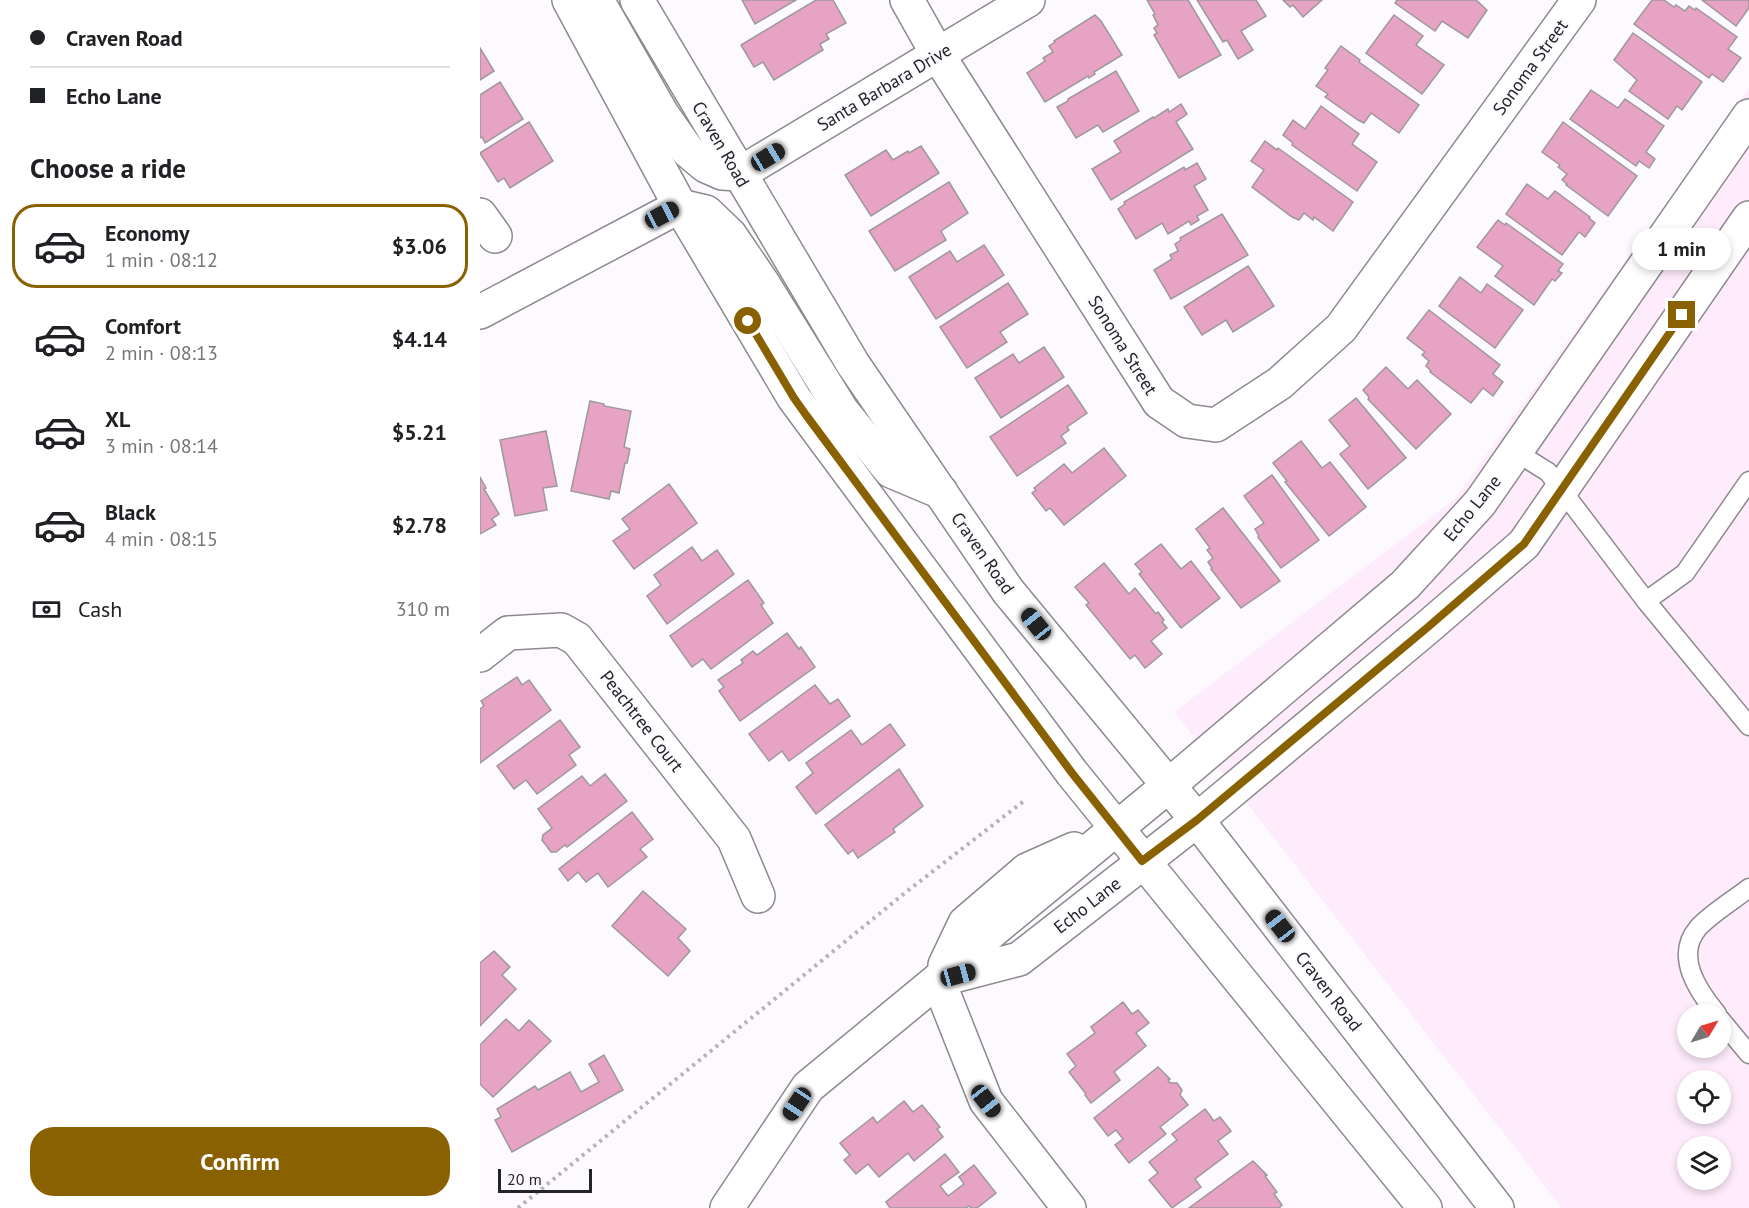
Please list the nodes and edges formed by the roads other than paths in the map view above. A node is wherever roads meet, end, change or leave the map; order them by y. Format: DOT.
graph roads {
  1 [pos="570,0"];
  2 [pos="597,0"];
  3 [pos="637,0"];
  4 [pos="907,0"];
  5 [pos="1028,0"];
  6 [pos="1579,0"];
  7 [pos="938,55"];
  8 [pos="1749,116"];
  9 [pos="739,174"];
  10 [pos="680,206"];
  11 [pos="1749,218"];
  12 [pos="480,312"];
  13 [pos="1516,452"];
  14 [pos="1749,481"];
  15 [pos="1561,490"];
  16 [pos="940,492"];
  17 [pos="1742,507"];
  18 [pos="1646,601"];
  19 [pos="480,655"];
  20 [pos="1749,726"];
  21 [pos="1168,786"];
  22 [pos="1197,820"];
  23 [pos="1116,829"];
  24 [pos="1142,861"];
  25 [pos="1749,888"];
  26 [pos="758,896"];
  27 [pos="938,980"];
  28 [pos="1710,1004"];
  29 [pos="1731,1032"];
  30 [pos="1749,1054"];
  31 [pos="727,1208"];
  32 [pos="1069,1208"];
  33 [pos="1425,1208"];
  34 [pos="1497,1208"];
  1 -- 10 [label="street"];
  2 -- 9 [label="street"];
  3 -- 9 [label="street, Craven Road"];
  4 -- 7 [label="street, Sonoma Street"];
  5 -- 7 [label="street, Santa Barbara Drive"];
  6 -- 7 [label="street, Sonoma Street"];
  7 -- 9 [label="street, Santa Barbara Drive"];
  8 -- 13 [label="street, Echo Lane"];
  9 -- 16 [label="street, Craven Road"];
  10 -- 12 [label="street"];
  10 -- 16 [label="street"];
  10 -- 23 [label="street"];
  11 -- 15 [label="street, Echo Lane"];
  13 -- 15 [label="lane"];
  13 -- 21 [label="street, Echo Lane"];
  14 -- 17 [label="lane"];
  15 -- 18 [label="lane"];
  15 -- 22 [label="street, Echo Lane"];
  16 -- 21 [label="street, Craven Road"];
  17 -- 18 [label="lane"];
  18 -- 20 [label="lane"];
  19 -- 26 [label="street, Peachtree Court"];
  21 -- 22 [label="street, Craven Road"];
  21 -- 23 [label="street, Echo Lane"];
  22 -- 24 [label="street, Echo Lane"];
  22 -- 34 [label="street, Craven Road"];
  23 -- 24 [label="street"];
  23 -- 27 [label="street, Echo Lane"];
  24 -- 27 [label="street, Echo Lane"];
  24 -- 33 [label="street"];
  25 -- 28 [label="lane"];
  27 -- 31 [label="street, Echo Lane"];
  27 -- 32 [label="street"];
  29 -- 30 [label="lane"];
}
